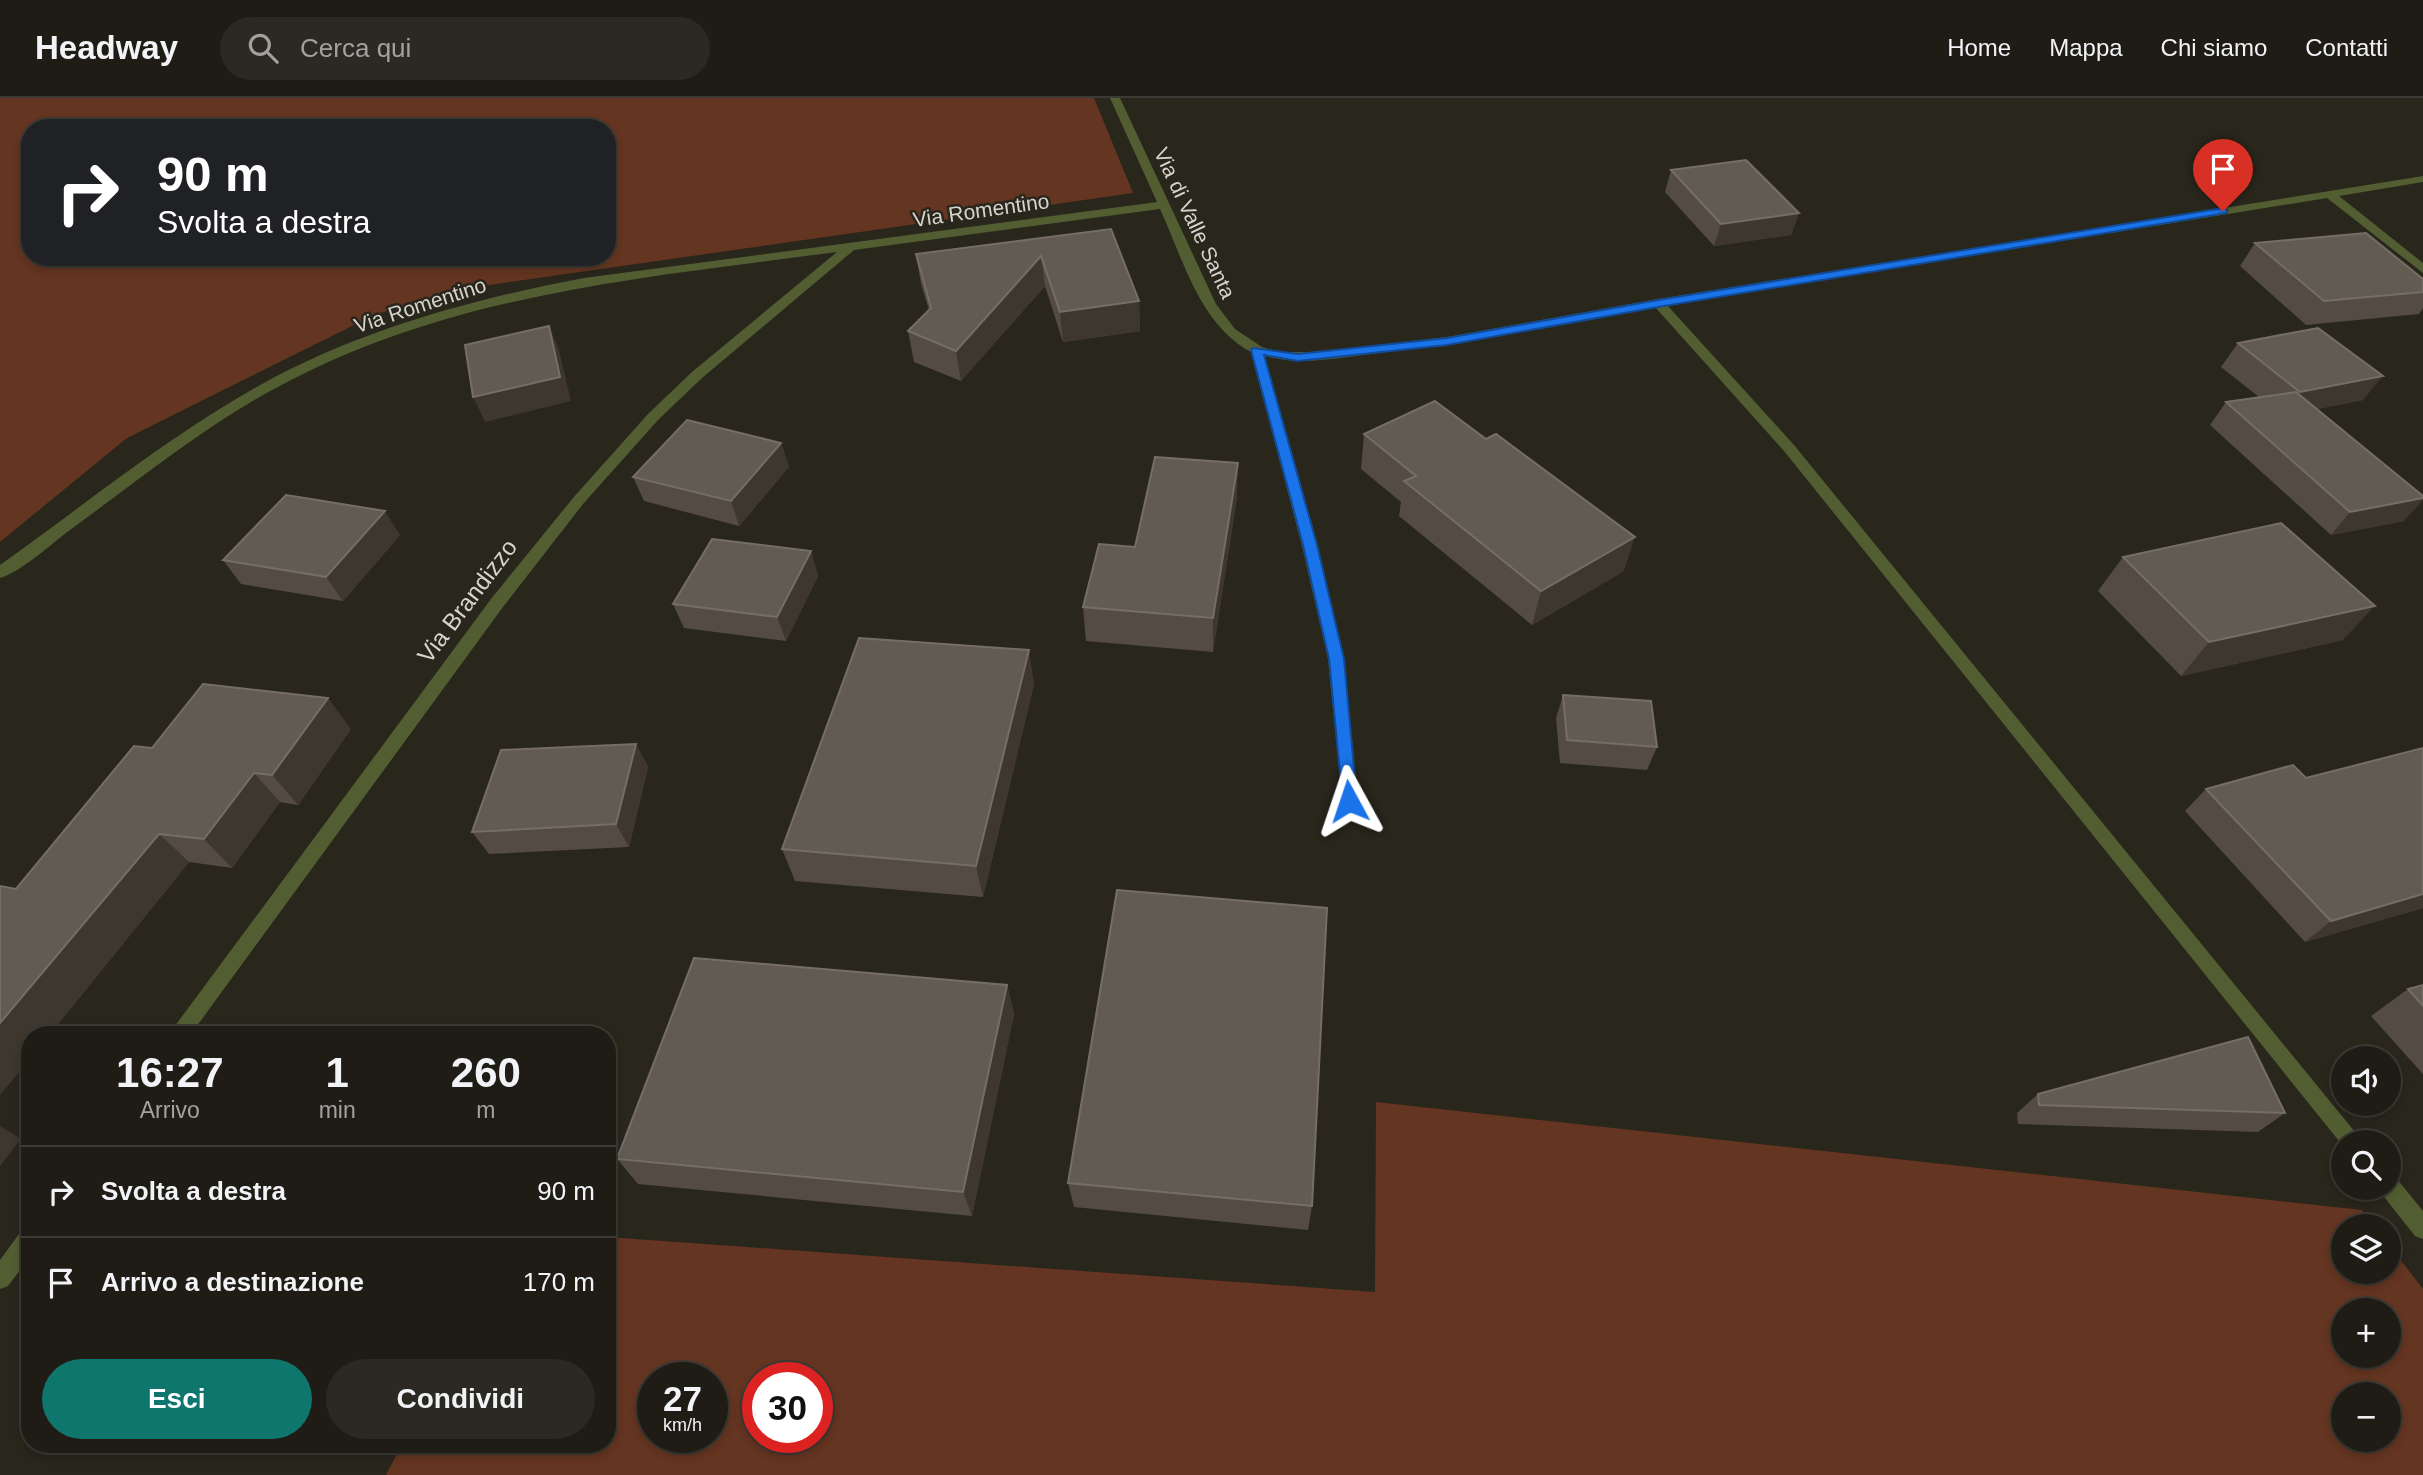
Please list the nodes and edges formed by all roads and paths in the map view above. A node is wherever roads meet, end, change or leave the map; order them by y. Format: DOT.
graph roads {
  1 [pos="1115,98"];
  2 [pos="2423,179"];
  3 [pos="2329,194"];
  4 [pos="1164,205"];
  5 [pos="850,247"];
  6 [pos="2423,269"];
  7 [pos="1658,303"];
  8 [pos="1257,350"];
  9 [pos="0,573"];
  10 [pos="1349,801"];
  11 [pos="185,1026"];
  12 [pos="2343,1130"];
  13 [pos="2400,1200"];
  14 [pos="2423,1228"];
  15 [pos="21,1250"];
  16 [pos="0,1278"];
  1 -- 4 [label="street, Via di Valle Santa"];
  2 -- 3 [label="street"];
  3 -- 6 [label="street"];
  3 -- 7 [label="street"];
  4 -- 5 [label="street, Via Romentino"];
  4 -- 8 [label="street, Via di Valle Santa"];
  5 -- 9 [label="street, Via Romentino"];
  5 -- 11 [label="street, Via Brandizzo"];
  7 -- 8 [label="street"];
  7 -- 12 [label="street"];
  8 -- 10 [label="street"];
  13 -- 14 [label="street"];
  15 -- 16 [label="street"];
}
